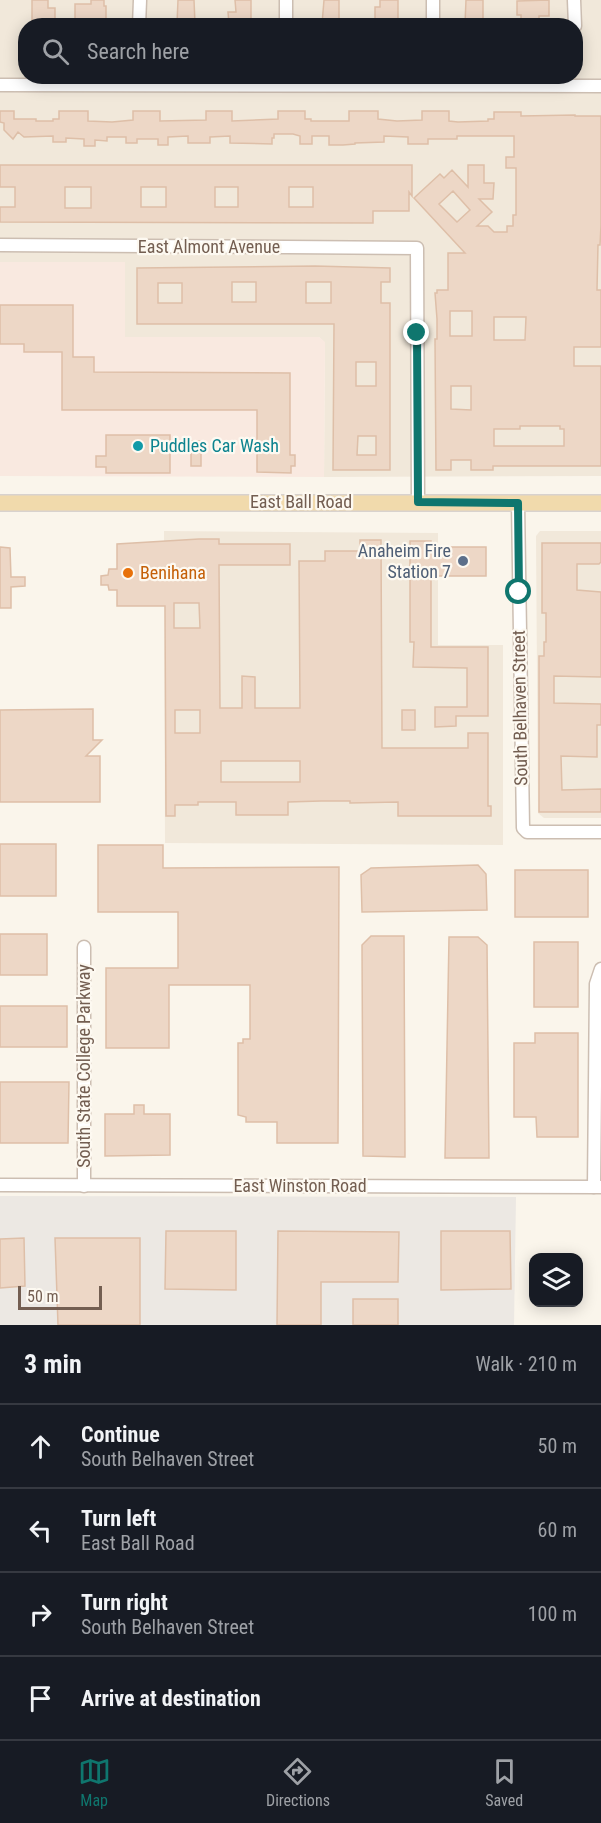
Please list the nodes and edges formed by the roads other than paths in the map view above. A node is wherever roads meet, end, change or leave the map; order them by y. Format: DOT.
graph roads {
  1 [pos="140,0"];
  2 [pos="286,0"];
  3 [pos="433,0"];
  4 [pos="574,0"];
  5 [pos="139,18"];
  6 [pos="286,18"];
  7 [pos="433,18"];
  8 [pos="574,18"];
  9 [pos="583,83"];
  10 [pos="34,84"];
  11 [pos="0,85"];
  12 [pos="601,86"];
  13 [pos="0,246"];
  14 [pos="418,502"];
  15 [pos="0,503"];
  16 [pos="518,503"];
  17 [pos="601,503"];
  18 [pos="601,832"];
  19 [pos="84,947"];
  20 [pos="601,969"];
  21 [pos="0,1185"];
  22 [pos="84,1186"];
  23 [pos="598,1187"];
  1 -- 5 [label="street"];
  2 -- 6 [label="street"];
  3 -- 7 [label="street"];
  4 -- 8 [label="street"];
  9 -- 12 [label="street"];
  10 -- 11 [label="street"];
  13 -- 14 [label="street, East Almont Avenue"];
  14 -- 15 [label="main road, East Ball Road"];
  14 -- 16 [label="main road, East Ball Road"];
  16 -- 17 [label="main road, East Ball Road"];
  16 -- 18 [label="street, South Belhaven Street"];
  19 -- 22 [label="street, South State College Parkway"];
  20 -- 23 [label="street"];
  21 -- 22 [label="street, East Winston Road"];
  22 -- 23 [label="street, East Winston Road"];
}
